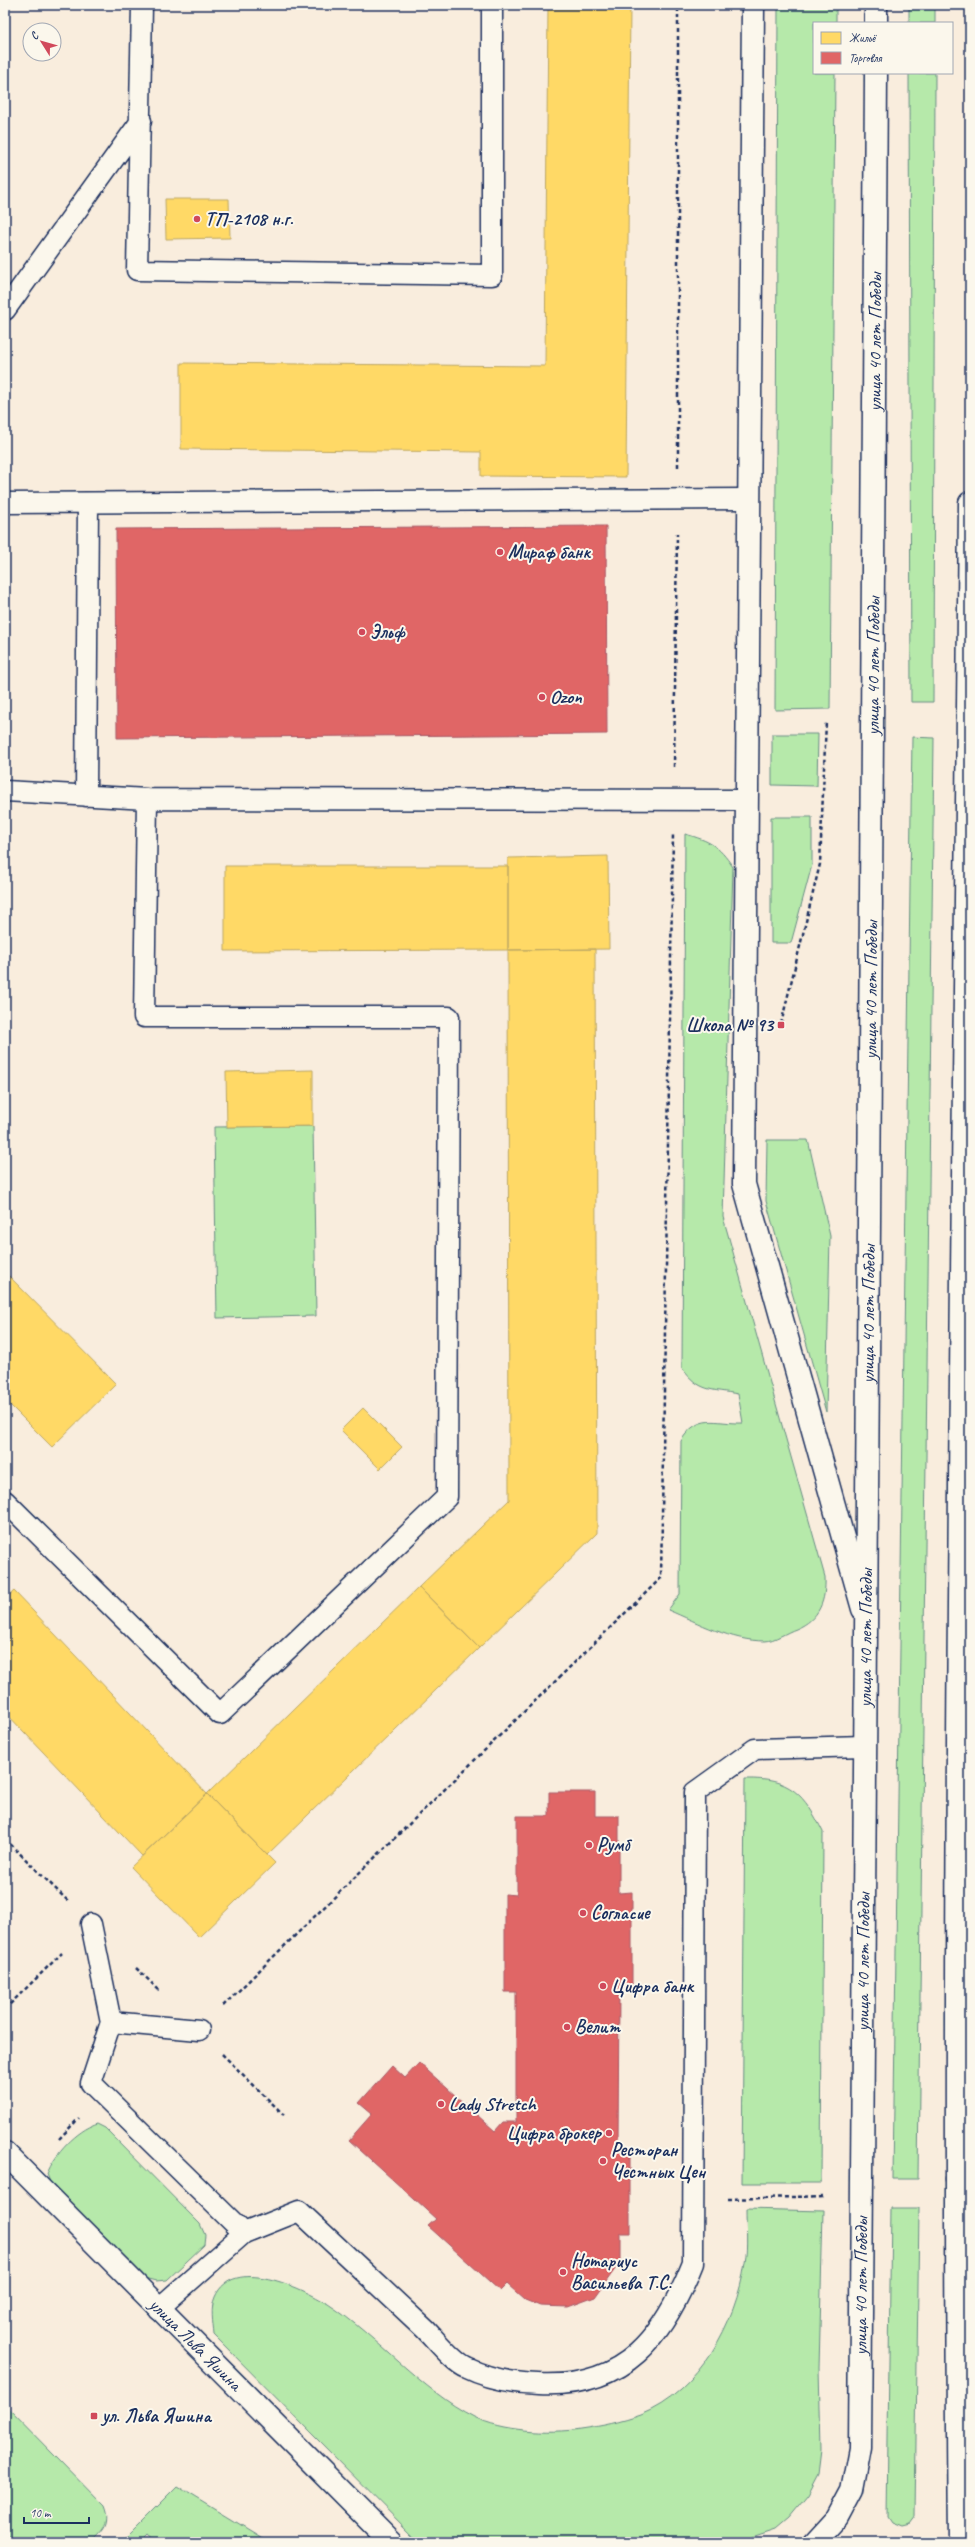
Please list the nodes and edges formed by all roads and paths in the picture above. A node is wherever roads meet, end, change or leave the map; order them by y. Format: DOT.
graph roads {
  1 [pos="142,5"];
  2 [pos="492,5"];
  3 [pos="678,5"];
  4 [pos="753,5"];
  5 [pos="876,5"];
  6 [pos="876,22"];
  7 [pos="876,74"];
  8 [pos="141,121"];
  9 [pos="5,310"];
  10 [pos="749,499"];
  11 [pos="678,501"];
  12 [pos="5,503"];
  13 [pos="88,503"];
  14 [pos="970,503"];
  15 [pos="826,721"];
  16 [pos="5,790"];
  17 [pos="86,796"];
  18 [pos="147,799"];
  19 [pos="674,800"];
  20 [pos="747,800"];
  21 [pos="781,1025"];
  22 [pos="6,1504"];
  23 [pos="970,1551"];
  24 [pos="958,1583"];
  25 [pos="865,1614"];
  26 [pos="956,1711"];
  27 [pos="864,1746"];
  28 [pos="970,1746"];
  29 [pos="5,1839"];
  30 [pos="91,1924"];
  31 [pos="131,1963"];
  32 [pos="5,2009"];
  33 [pos="111,2022"];
  34 [pos="199,2030"];
  35 [pos="284,2115"];
  36 [pos="970,2150"];
  37 [pos="6,2155"];
  38 [pos="955,2184"];
  39 [pos="861,2195"];
  40 [pos="693,2199"];
  41 [pos="244,2233"];
  42 [pos="158,2308"];
  43 [pos="392,2540"];
  44 [pos="815,2542"];
  45 [pos="959,2542"];
  1 -- 8 [label="lane"];
  2 -- 8 [label="lane"];
  3 -- 11 [label="path"];
  4 -- 10 [label="main road"];
  5 -- 6 [label="main road"];
  7 -- 25 [label="main road, улица 40 лет Победы"];
  8 -- 9 [label="lane"];
  10 -- 11 [label="lane"];
  10 -- 20 [label="main road"];
  11 -- 13 [label="lane"];
  11 -- 19 [label="path"];
  12 -- 13 [label="lane"];
  13 -- 17 [label="lane"];
  14 -- 24 [label="main road"];
  15 -- 21 [label="path"];
  16 -- 17 [label="lane"];
  17 -- 18 [label="lane"];
  18 -- 19 [label="lane"];
  18 -- 22 [label="lane"];
  19 -- 20 [label="lane"];
  19 -- 34 [label="path"];
  20 -- 25 [label="main road"];
  23 -- 24 [label="main road"];
  24 -- 26 [label="main road"];
  25 -- 27 [label="main road, улица 40 лет Победы"];
  26 -- 28 [label="main road"];
  26 -- 38 [label="main road"];
  27 -- 39 [label="main road, улица 40 лет Победы"];
  27 -- 40 [label="lane"];
  29 -- 30 [label="path"];
  30 -- 32 [label="path"];
  30 -- 33 [label="lane"];
  31 -- 34 [label="path"];
  33 -- 34 [label="lane"];
  33 -- 41 [label="lane"];
  34 -- 35 [label="path"];
  36 -- 38 [label="main road"];
  37 -- 42 [label="main road, улица Льва Яшина"];
  38 -- 45 [label="main road"];
  39 -- 40 [label="path"];
  39 -- 44 [label="main road, улица 40 лет Победы"];
  40 -- 41 [label="lane"];
  41 -- 42 [label="lane"];
  42 -- 43 [label="main road, улица Льва Яшина"];
}
